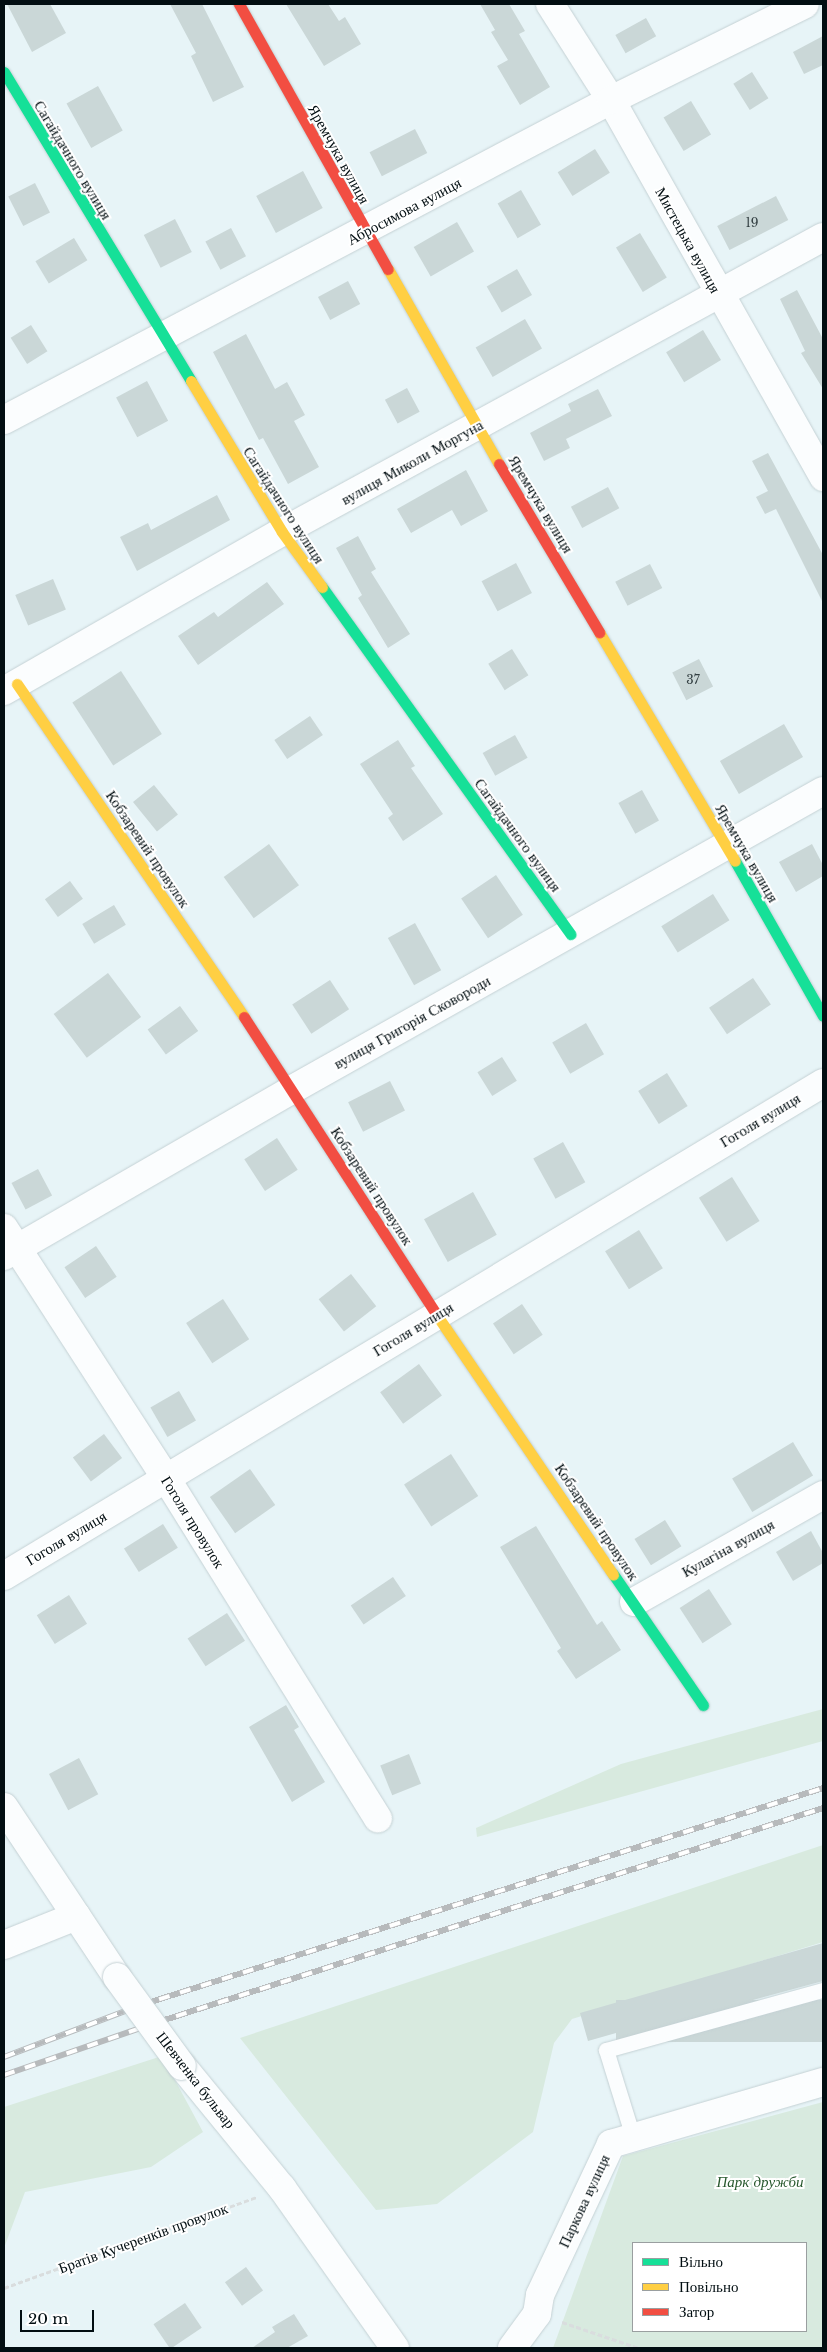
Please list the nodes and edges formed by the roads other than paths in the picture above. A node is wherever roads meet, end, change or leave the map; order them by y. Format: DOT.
graph roads {
  1 [pos="239,4"];
  2 [pos="550,4"];
  3 [pos="805,4"];
  4 [pos="4,72"];
  5 [pos="611,100"];
  6 [pos="365,232"];
  7 [pos="823,237"];
  8 [pos="717,293"];
  9 [pos="160,335"];
  10 [pos="4,420"];
  11 [pos="477,426"];
  12 [pos="823,477"];
  13 [pos="282,532"];
  14 [pos="11,687"];
  15 [pos="823,791"];
  16 [pos="727,846"];
  17 [pos="570,934"];
  18 [pos="823,1016"];
  19 [pos="823,1083"];
  20 [pos="293,1089"];
  21 [pos="8,1244"];
  22 [pos="436,1314"];
  23 [pos="166,1478"];
  24 [pos="823,1495"];
  25 [pos="4,1576"];
  26 [pos="634,1602"];
  27 [pos="702,1705"];
  28 [pos="4,1806"];
  29 [pos="378,1818"];
  30 [pos="76,1916"];
  31 [pos="4,1945"];
  32 [pos="823,1990"];
  33 [pos="823,2082"];
  34 [pos="633,2138"];
  35 [pos="395,2348"];
  36 [pos="512,2348"];
  1 -- 6 [label="street, Яремчука вулиця"];
  2 -- 5 [label="street, Мистецька вулиця"];
  3 -- 5 [label="street, Абросимова вулиця"];
  4 -- 9 [label="street, Сагайдачного вулиця"];
  5 -- 6 [label="street, Абросимова вулиця"];
  5 -- 8 [label="street, Мистецька вулиця"];
  6 -- 9 [label="street, Абросимова вулиця"];
  6 -- 11 [label="street, Яремчука вулиця"];
  7 -- 8 [label="street, вулиця Миколи Моргуна"];
  8 -- 11 [label="street, вулиця Миколи Моргуна"];
  8 -- 12 [label="street, Мистецька вулиця"];
  9 -- 10 [label="street, Абросимова вулиця"];
  9 -- 13 [label="street, Сагайдачного вулиця"];
  11 -- 13 [label="street, вулиця Миколи Моргуна"];
  11 -- 16 [label="street, Яремчука вулиця"];
  13 -- 14 [label="street, вулиця Миколи Моргуна"];
  13 -- 17 [label="street, Сагайдачного вулиця"];
  14 -- 20 [label="street, Кобзаревий провулок"];
  15 -- 16 [label="street, вулиця Григорія Сковороди"];
  16 -- 17 [label="street, вулиця Григорія Сковороди"];
  16 -- 18 [label="street, Яремчука вулиця"];
  17 -- 20 [label="street, вулиця Григорія Сковороди"];
  19 -- 22 [label="street, Гоголя вулиця"];
  20 -- 21 [label="street, вулиця Григорія Сковороди"];
  20 -- 22 [label="street, Кобзаревий провулок"];
  21 -- 23 [label="street, Гоголя провулок"];
  22 -- 23 [label="street, Гоголя вулиця"];
  22 -- 26 [label="street, Кобзаревий провулок"];
  23 -- 25 [label="street, Гоголя вулиця"];
  23 -- 29 [label="street, Гоголя провулок"];
  24 -- 26 [label="street, Кулагіна вулиця"];
  26 -- 27 [label="street, Кобзаревий провулок"];
  28 -- 30 [label="street, Шевченка бульвар"];
  30 -- 31 [label="street"];
  30 -- 35 [label="street, Шевченка бульвар, bridge"];
  32 -- 34 [label="lane"];
  33 -- 34 [label="street, Паркова вулиця"];
  34 -- 36 [label="street, Паркова вулиця"];
}
